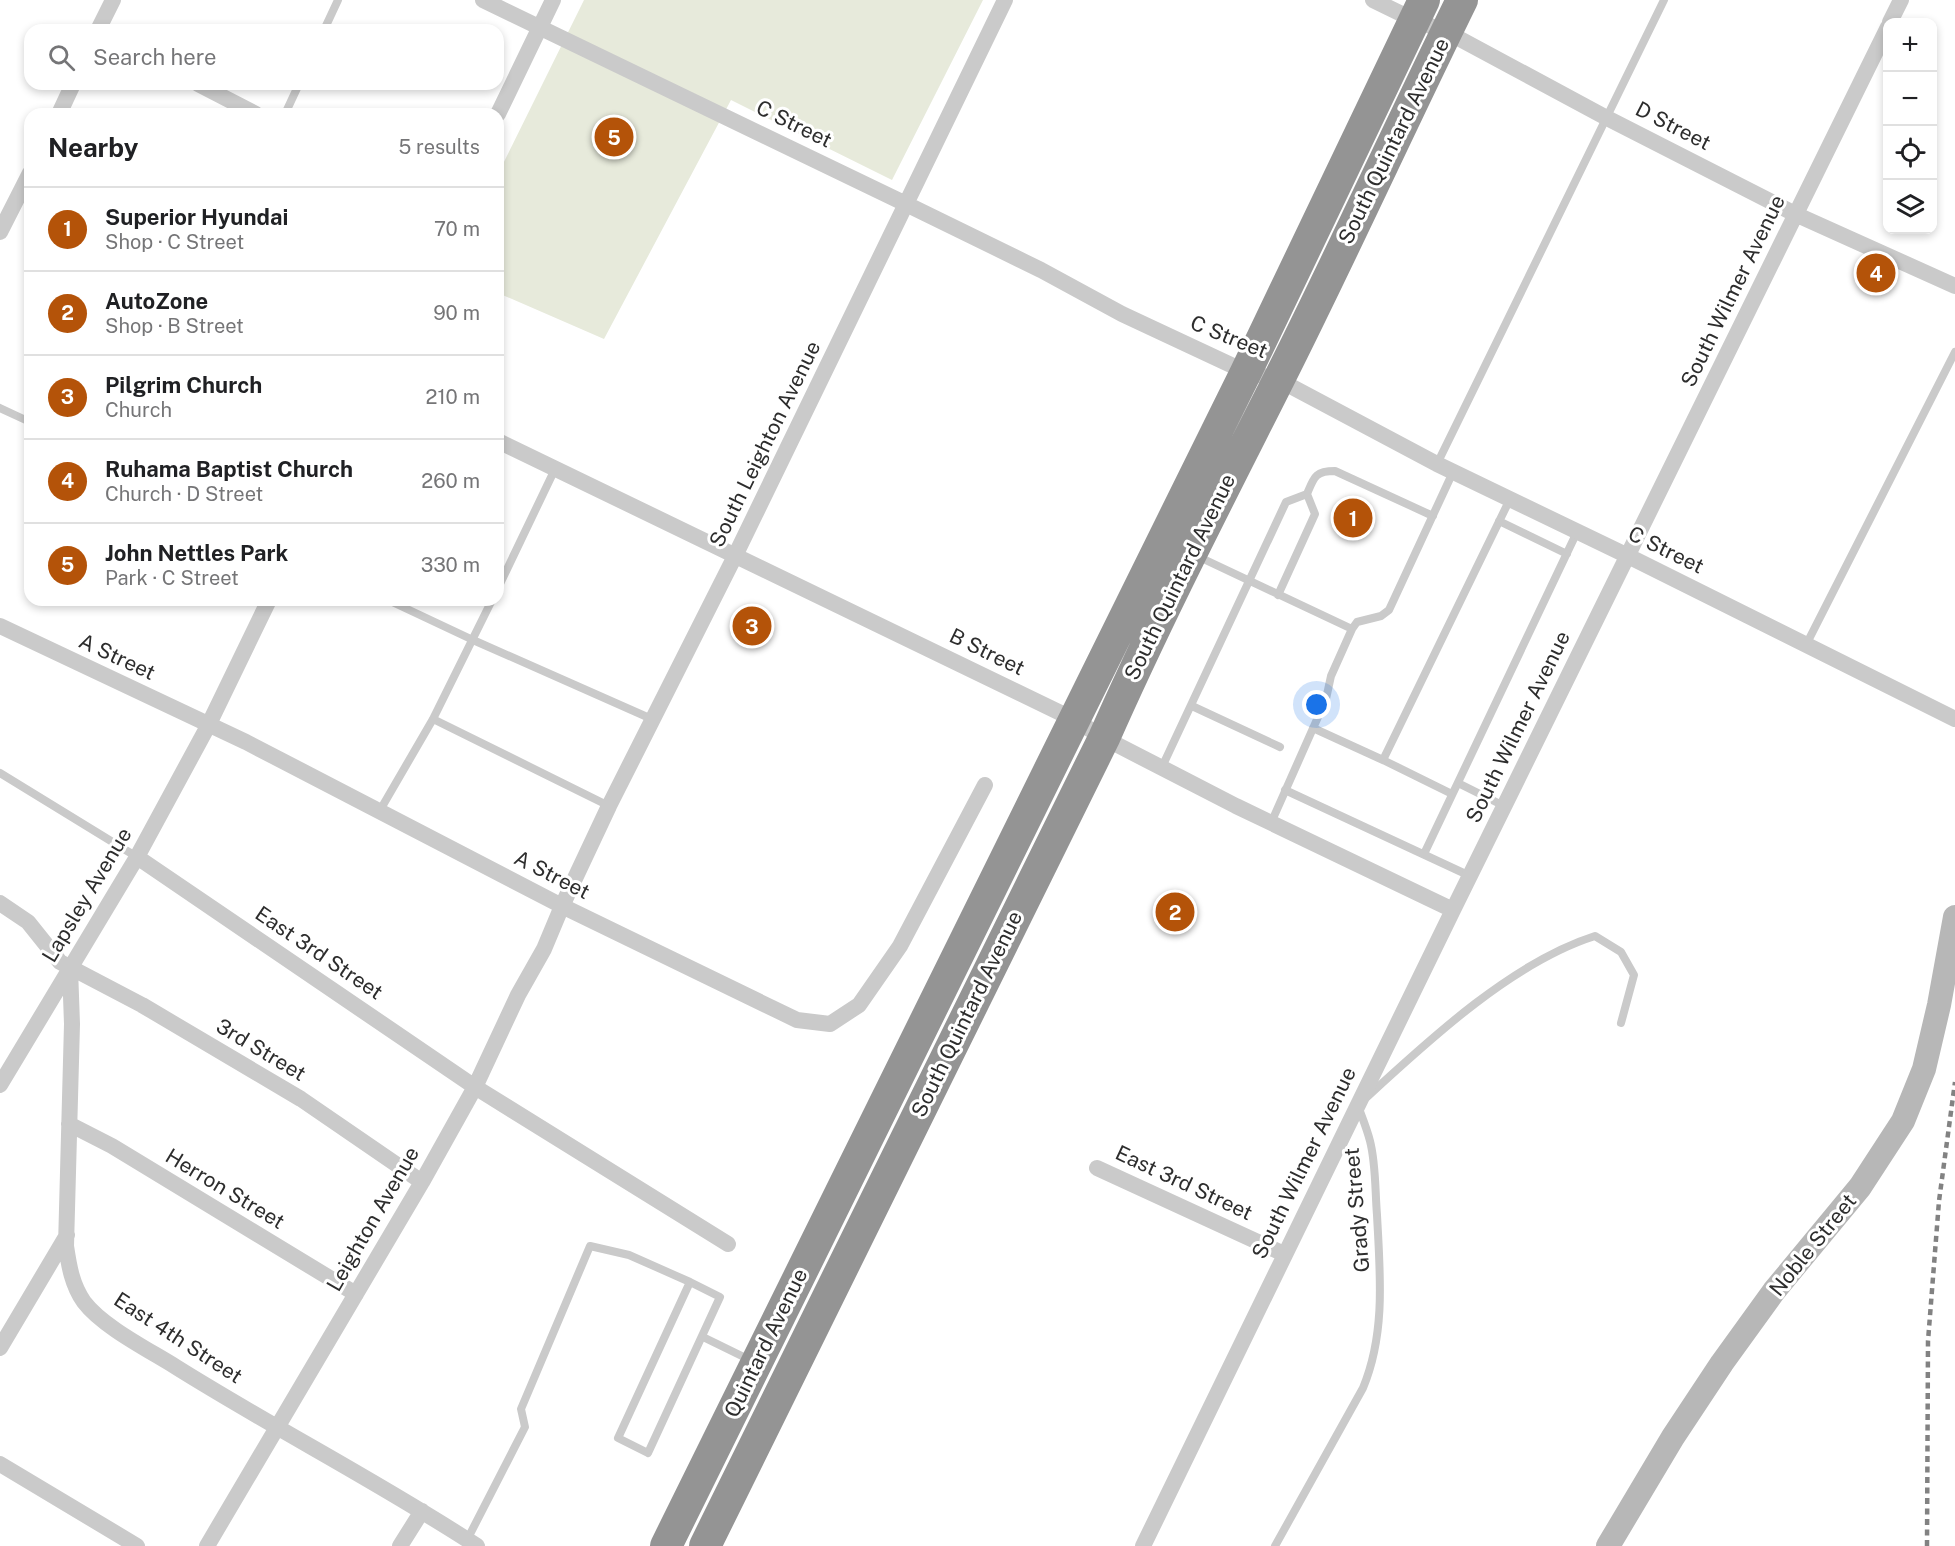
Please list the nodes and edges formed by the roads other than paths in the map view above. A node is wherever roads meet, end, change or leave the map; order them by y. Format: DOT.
graph roads {
  1 [pos="113,0"];
  2 [pos="338,0"];
  3 [pos="483,0"];
  4 [pos="553,0"];
  5 [pos="1005,0"];
  6 [pos="1373,0"];
  7 [pos="1462,0"];
  8 [pos="1664,0"];
  9 [pos="1901,0"];
  10 [pos="1419,10"];
  11 [pos="1892,18"];
  12 [pos="101,24"];
  13 [pos="327,24"];
  14 [pos="540,26"];
  15 [pos="1447,32"];
  16 [pos="1883,35"];
  17 [pos="70,90"];
  18 [pos="210,90"];
  19 [pos="296,90"];
  20 [pos="63,108"];
  21 [pos="244,108"];
  22 [pos="288,108"];
  23 [pos="501,108"];
  24 [pos="1605,117"];
  25 [pos="23,202"];
  26 [pos="906,204"];
  27 [pos="1795,214"];
  28 [pos="0,232"];
  29 [pos="1955,286"];
  30 [pos="1955,352"];
  31 [pos="1246,372"];
  32 [pos="1279,380"];
  33 [pos="0,408"];
  34 [pos="24,419"];
  35 [pos="504,444"];
  36 [pos="1437,465"];
  37 [pos="555,469"];
  38 [pos="1453,472"];
  39 [pos="1307,494"];
  40 [pos="1510,500"];
  41 [pos="1433,516"];
  42 [pos="1499,521"];
  43 [pos="1577,532"];
  44 [pos="1191,554"];
  45 [pos="1567,554"];
  46 [pos="735,556"];
  47 [pos="1628,556"];
  48 [pos="504,575"];
  49 [pos="1250,581"];
  50 [pos="1278,595"];
  51 [pos="266,606"];
  52 [pos="401,606"];
  53 [pos="489,606"];
  54 [pos="0,626"];
  55 [pos="1352,629"];
  56 [pos="473,640"];
  57 [pos="1806,645"];
  58 [pos="1191,706"];
  59 [pos="433,719"];
  60 [pos="1073,719"];
  61 [pos="1955,719"];
  62 [pos="654,720"];
  63 [pos="208,726"];
  64 [pos="1313,728"];
  65 [pos="1104,738"];
  66 [pos="1281,747"];
  67 [pos="1383,760"];
  68 [pos="1162,767"];
  69 [pos="0,773"];
  70 [pos="1458,783"];
  71 [pos="985,785"];
  72 [pos="1285,790"];
  73 [pos="1452,794"];
  74 [pos="609,806"];
  75 [pos="1504,806"];
  76 [pos="379,812"];
  77 [pos="1271,823"];
  78 [pos="1424,854"];
  79 [pos="137,857"];
  80 [pos="1470,876"];
  81 [pos="0,903"];
  82 [pos="562,906"];
  83 [pos="1453,910"];
  84 [pos="1955,917"];
  85 [pos="70,968"];
  86 [pos="1621,1023"];
  87 [pos="0,1085"];
  88 [pos="475,1087"];
  89 [pos="1358,1106"];
  90 [pos="69,1124"];
  91 [pos="866,1139"];
  92 [pos="898,1154"];
  93 [pos="1097,1168"];
  94 [pos="422,1182"];
  95 [pos="67,1235"];
  96 [pos="728,1244"];
  97 [pos="1284,1254"];
  98 [pos="690,1282"];
  99 [pos="356,1294"];
  100 [pos="703,1337"];
  101 [pos="0,1348"];
  102 [pos="756,1363"];
  103 [pos="277,1426"];
  104 [pos="0,1465"];
  105 [pos="422,1511"];
  106 [pos="472,1543"];
  107 [pos="137,1546"];
  108 [pos="207,1546"];
  109 [pos="400,1546"];
  110 [pos="666,1546"];
  111 [pos="705,1546"];
  112 [pos="1143,1546"];
  113 [pos="1275,1546"];
  114 [pos="1608,1546"];
  1 -- 12 [label="street"];
  2 -- 13 [label="lane"];
  3 -- 14 [label="street, C Street"];
  4 -- 14 [label="street"];
  5 -- 26 [label="street, South Leighton Avenue"];
  6 -- 10 [label="street, D Street"];
  7 -- 15 [label="highway, South Quintard Avenue"];
  8 -- 24 [label="lane"];
  9 -- 11 [label="street"];
  10 -- 15 [label="street, D Street"];
  10 -- 31 [label="highway, South Quintard Avenue"];
  14 -- 23 [label="street"];
  14 -- 26 [label="street, C Street"];
  15 -- 24 [label="street, D Street"];
  15 -- 32 [label="highway, South Quintard Avenue"];
  16 -- 27 [label="street, South Wilmer Avenue"];
  17 -- 20 [label="street"];
  18 -- 21 [label="street"];
  19 -- 22 [label="lane"];
  24 -- 27 [label="street, D Street"];
  24 -- 36 [label="lane"];
  25 -- 28 [label="street"];
  26 -- 31 [label="street, C Street"];
  26 -- 46 [label="street, South Leighton Avenue"];
  27 -- 29 [label="street, D Street"];
  27 -- 47 [label="street, South Wilmer Avenue"];
  30 -- 57 [label="lane"];
  31 -- 32 [label="street, C Street"];
  31 -- 60 [label="highway, South Quintard Avenue"];
  32 -- 36 [label="street, C Street"];
  32 -- 44 [label="highway, South Quintard Avenue"];
  33 -- 34 [label="lane"];
  35 -- 37 [label="street, B Street"];
  36 -- 38 [label="street, C Street"];
  37 -- 46 [label="street, B Street"];
  37 -- 48 [label="lane"];
  38 -- 40 [label="street, C Street"];
  38 -- 41 [label="lane"];
  39 -- 41 [label="lane"];
  39 -- 49 [label="lane"];
  39 -- 50 [label="lane"];
  40 -- 42 [label="lane"];
  40 -- 43 [label="street, C Street"];
  41 -- 55 [label="lane"];
  42 -- 45 [label="lane"];
  42 -- 67 [label="lane"];
  43 -- 45 [label="lane"];
  43 -- 47 [label="street, C Street"];
  44 -- 49 [label="lane"];
  44 -- 65 [label="highway, South Quintard Avenue"];
  45 -- 70 [label="lane"];
  46 -- 60 [label="street, B Street"];
  46 -- 62 [label="street, South Leighton Avenue"];
  47 -- 57 [label="street, C Street"];
  47 -- 75 [label="street, South Wilmer Avenue"];
  49 -- 50 [label="lane"];
  49 -- 58 [label="lane"];
  50 -- 55 [label="lane"];
  51 -- 63 [label="street, Lapsley Avenue"];
  52 -- 56 [label="lane"];
  53 -- 56 [label="lane"];
  54 -- 63 [label="street, A Street"];
  55 -- 64 [label="lane"];
  56 -- 59 [label="lane"];
  56 -- 62 [label="lane"];
  57 -- 61 [label="street, C Street"];
  58 -- 66 [label="lane"];
  58 -- 68 [label="lane"];
  59 -- 74 [label="lane"];
  59 -- 76 [label="lane"];
  60 -- 65 [label="street, B Street"];
  60 -- 91 [label="highway, South Quintard Avenue"];
  62 -- 74 [label="street, South Leighton Avenue"];
  63 -- 76 [label="street, A Street"];
  63 -- 79 [label="street, Lapsley Avenue"];
  64 -- 67 [label="lane"];
  64 -- 72 [label="lane"];
  65 -- 68 [label="street, B Street"];
  65 -- 92 [label="highway, South Quintard Avenue"];
  67 -- 73 [label="lane"];
  68 -- 77 [label="street, B Street"];
  69 -- 79 [label="lane"];
  70 -- 73 [label="lane"];
  70 -- 75 [label="lane"];
  71 -- 82 [label="street, A Street"];
  72 -- 77 [label="lane"];
  72 -- 78 [label="lane"];
  73 -- 78 [label="lane"];
  74 -- 82 [label="street, South Leighton Avenue"];
  75 -- 80 [label="street, South Wilmer Avenue"];
  76 -- 82 [label="street, A Street"];
  77 -- 83 [label="street, B Street"];
  78 -- 80 [label="lane"];
  79 -- 85 [label="street, Lapsley Avenue"];
  79 -- 88 [label="street, East 3rd Street"];
  80 -- 83 [label="street, South Wilmer Avenue"];
  81 -- 85 [label="street, 3rd Street"];
  82 -- 88 [label="street, Leighton Avenue"];
  83 -- 89 [label="street, South Wilmer Avenue"];
  84 -- 114 [label="main road, Noble Street"];
  85 -- 87 [label="street, Lapsley Avenue"];
  85 -- 90 [label="street, East 4th Street"];
  85 -- 94 [label="street, 3rd Street"];
  86 -- 89 [label="lane"];
  88 -- 94 [label="street, Leighton Avenue"];
  88 -- 96 [label="street, East 3rd Street"];
  89 -- 97 [label="street, South Wilmer Avenue"];
  89 -- 113 [label="lane, Grady Street"];
  90 -- 95 [label="street, East 4th Street"];
  90 -- 99 [label="street, Herron Street"];
  91 -- 102 [label="highway, Quintard Avenue"];
  92 -- 111 [label="highway, Quintard Avenue"];
  93 -- 97 [label="street, East 3rd Street"];
  94 -- 99 [label="street, Leighton Avenue"];
  95 -- 101 [label="street"];
  95 -- 103 [label="street, East 4th Street"];
  97 -- 112 [label="street, South Wilmer Avenue"];
  98 -- 100 [label="lane"];
  98 -- 100 [label="lane"];
  98 -- 106 [label="lane"];
  99 -- 103 [label="street, Leighton Avenue"];
  100 -- 102 [label="lane"];
  102 -- 110 [label="highway, Quintard Avenue"];
  103 -- 105 [label="street, East 4th Street"];
  103 -- 108 [label="street, Leighton Avenue"];
  104 -- 107 [label="street"];
  105 -- 106 [label="street, East 4th Street"];
  105 -- 109 [label="street"];
}
